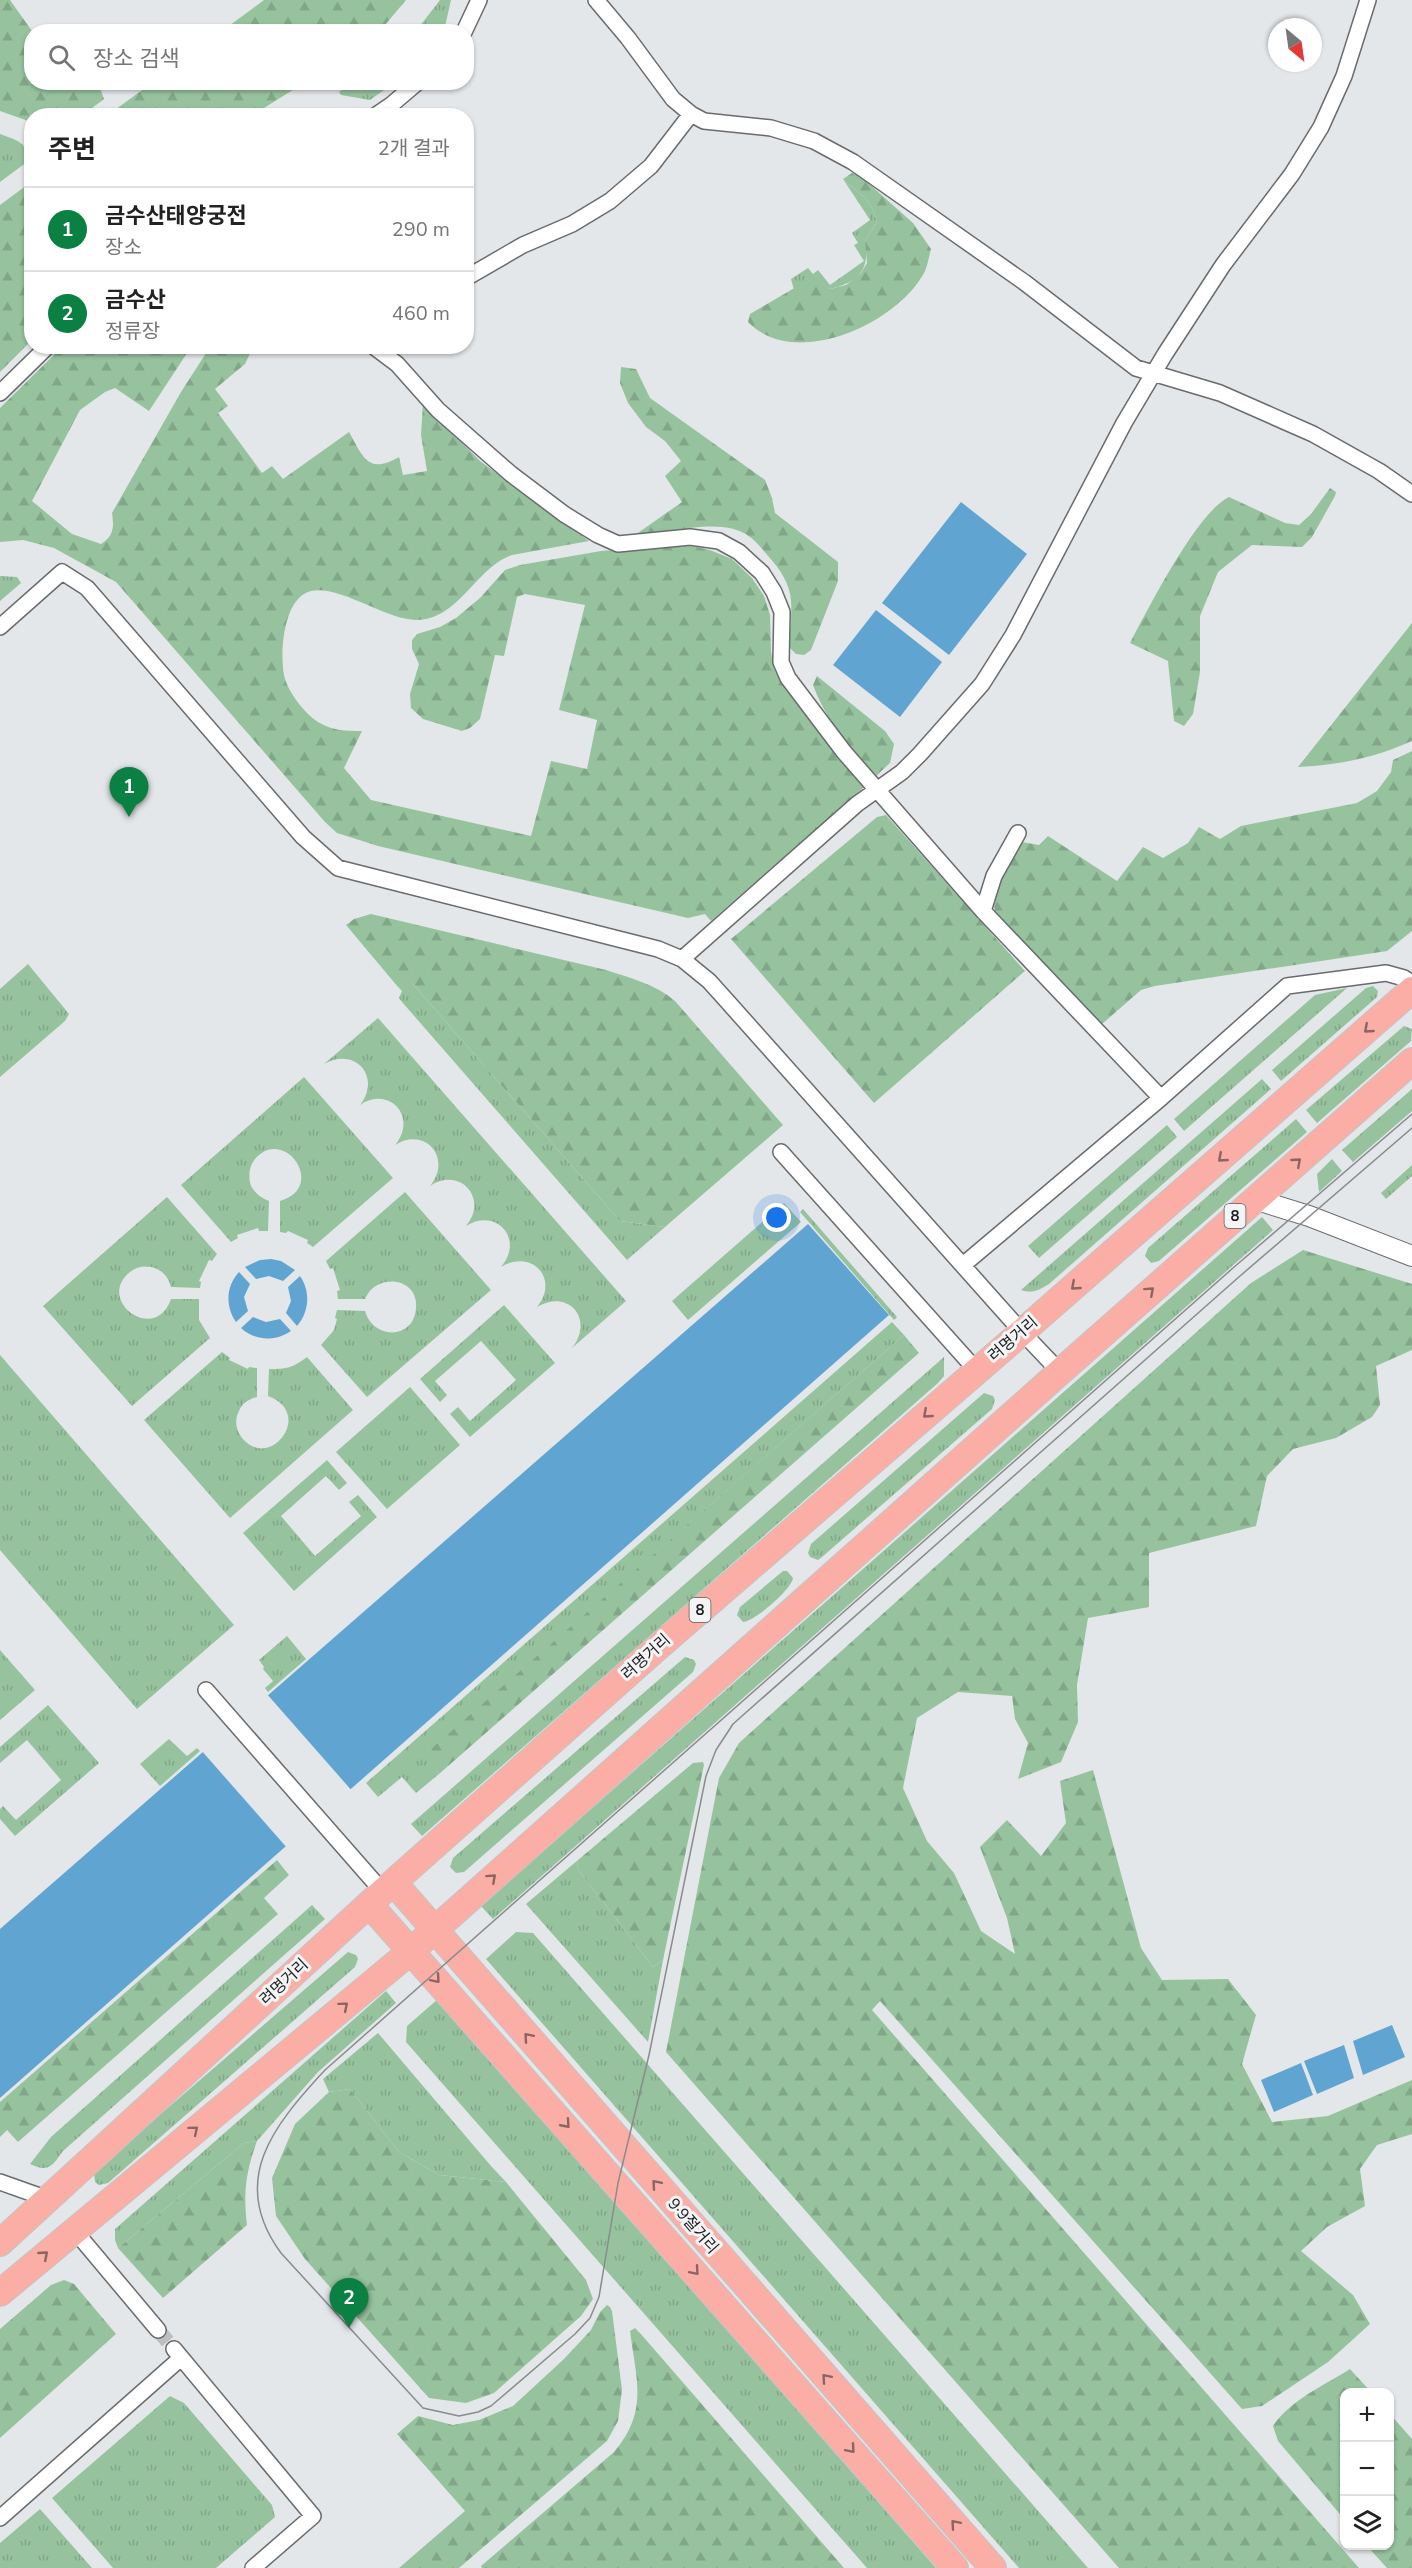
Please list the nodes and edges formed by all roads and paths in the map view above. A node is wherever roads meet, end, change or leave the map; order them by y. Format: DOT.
graph roads {
  1 [pos="479,0"];
  2 [pos="596,0"];
  3 [pos="1368,0"];
  4 [pos="468,24"];
  5 [pos="409,90"];
  6 [pos="387,108"];
  7 [pos="690,114"];
  8 [pos="474,273"];
  9 [pos="40,354"];
  10 [pos="384,354"];
  11 [pos="1153,374"];
  12 [pos="0,393"];
  13 [pos="1412,494"];
  14 [pos="0,627"];
  15 [pos="877,791"];
  16 [pos="1018,833"];
  17 [pos="983,910"];
  18 [pos="682,958"];
  19 [pos="1412,983"];
  20 [pos="1412,990"];
  21 [pos="1412,1061"];
  22 [pos="1161,1098"];
  23 [pos="781,1152"];
  24 [pos="1254,1199"];
  25 [pos="1412,1256"];
  26 [pos="963,1265"];
  27 [pos="1022,1332"];
  28 [pos="977,1371"];
  29 [pos="1060,1372"];
  30 [pos="206,1690"];
  31 [pos="382,1893"];
  32 [pos="435,1929"];
  33 [pos="411,1951"];
  34 [pos="0,2182"];
  35 [pos="48,2199"];
  36 [pos="74,2230"];
  37 [pos="0,2242"];
  38 [pos="0,2293"];
  39 [pos="158,2330"];
  40 [pos="0,2518"];
  41 [pos="253,2568"];
  42 [pos="955,2568"];
  43 [pos="993,2568"];
  1 -- 4 [label="street"];
  2 -- 7 [label="street"];
  3 -- 11 [label="street"];
  5 -- 6 [label="street"];
  7 -- 8 [label="street"];
  7 -- 11 [label="street"];
  9 -- 12 [label="street"];
  10 -- 15 [label="street"];
  11 -- 13 [label="street"];
  11 -- 15 [label="street"];
  14 -- 18 [label="street"];
  15 -- 17 [label="street"];
  15 -- 18 [label="street"];
  16 -- 17 [label="street"];
  17 -- 22 [label="street"];
  18 -- 26 [label="street"];
  19 -- 22 [label="street"];
  20 -- 27 [label="highway, 려명거리 / 8, one-way"];
  24 -- 21 [label="highway, 8, one-way"];
  22 -- 26 [label="street"];
  23 -- 28 [label="street"];
  24 -- 25 [label="street"];
  29 -- 24 [label="highway, 8, one-way"];
  26 -- 27 [label="street"];
  27 -- 28 [label="highway, 려명거리 / 8"];
  27 -- 29 [label="street"];
  28 -- 31 [label="highway, 려명거리 / 8, one-way"];
  32 -- 29 [label="highway, 8, one-way"];
  30 -- 31 [label="street"];
  31 -- 32 [label="highway, 9·9절거리"];
  31 -- 33 [label="highway, 9·9절거리"];
  31 -- 35 [label="highway, 려명거리 / 8"];
  32 -- 33 [label="highway, 8"];
  43 -- 32 [label="highway, 9·9절거리, one-way"];
  36 -- 33 [label="highway, 8, one-way"];
  33 -- 42 [label="highway, 9·9절거리, one-way"];
  34 -- 35 [label="street"];
  35 -- 37 [label="highway, 려명거리 / 8"];
  38 -- 36 [label="highway, 8, one-way"];
  36 -- 39 [label="street"];
  40 -- 41 [label="street"];
}
